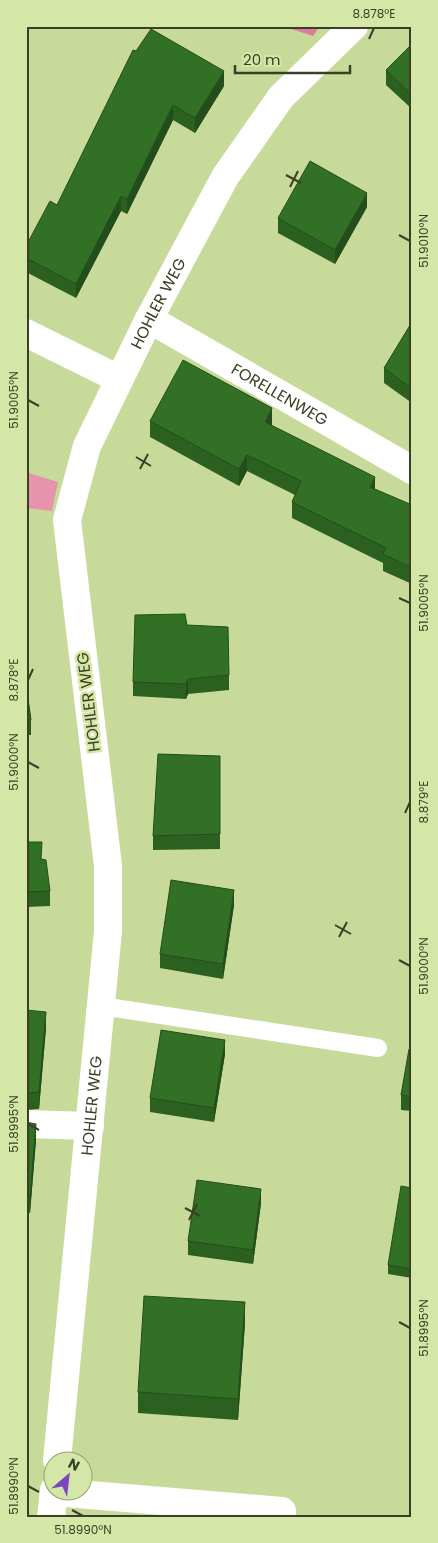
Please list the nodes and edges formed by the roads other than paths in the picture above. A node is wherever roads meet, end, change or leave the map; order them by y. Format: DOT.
graph roads {
  1 [pos="354,26"];
  2 [pos="149,319"];
  3 [pos="26,333"];
  4 [pos="119,379"];
  5 [pos="412,470"];
  6 [pos="101,1006"];
  7 [pos="378,1048"];
  8 [pos="26,1124"];
  9 [pos="90,1126"];
  10 [pos="58,1450"];
  11 [pos="53,1500"];
  12 [pos="282,1517"];
  1 -- 2 [label="street, HOHLER WEG"];
  2 -- 4 [label="street, HOHLER WEG"];
  2 -- 5 [label="street, FORELLENWEG"];
  3 -- 4 [label="street"];
  4 -- 6 [label="street, HOHLER WEG"];
  6 -- 7 [label="lane"];
  6 -- 9 [label="street, HOHLER WEG"];
  8 -- 9 [label="street"];
  9 -- 10 [label="street, HOHLER WEG"];
  11 -- 12 [label="street"];
}
